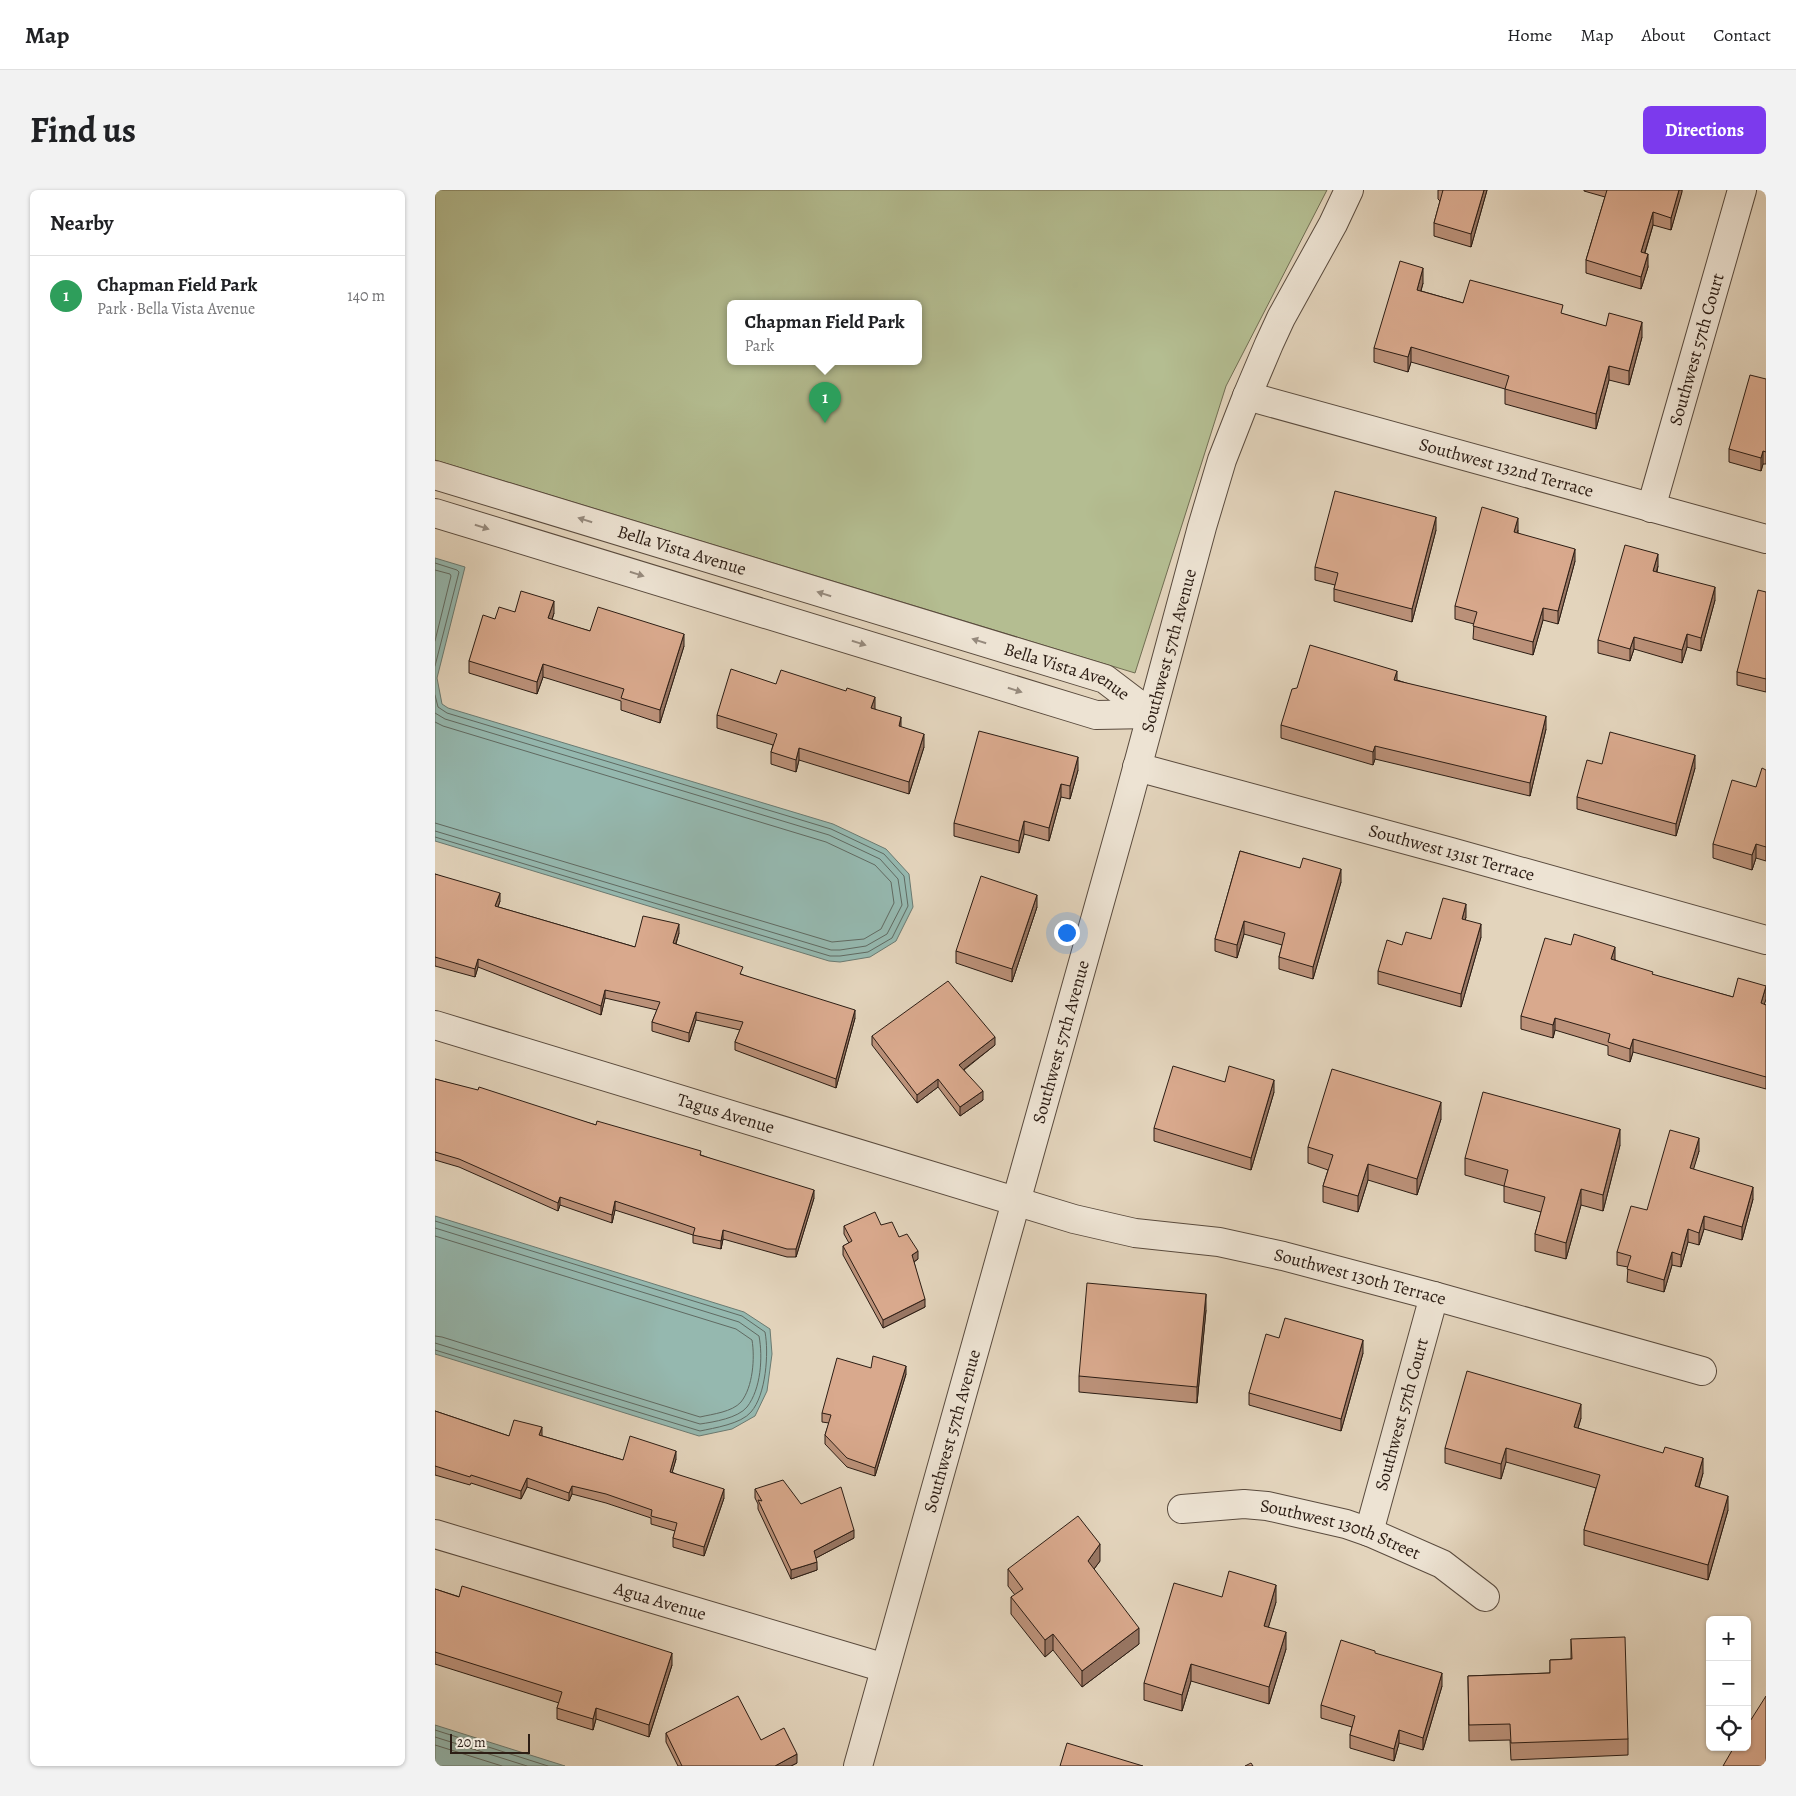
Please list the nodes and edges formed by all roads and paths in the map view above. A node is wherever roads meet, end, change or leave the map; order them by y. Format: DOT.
graph roads {
  1 [pos="1349,190"];
  2 [pos="1742,190"];
  3 [pos="1247,396"];
  4 [pos="435,475"];
  5 [pos="1651,508"];
  6 [pos="435,512"];
  7 [pos="1766,539"];
  8 [pos="1151,714"];
  9 [pos="1137,767"];
  10 [pos="1766,940"];
  11 [pos="435,1025"];
  12 [pos="1016,1201"];
  13 [pos="1434,1296"];
  14 [pos="1702,1372"];
  15 [pos="1182,1509"];
  16 [pos="1369,1532"];
  17 [pos="435,1534"];
  18 [pos="1485,1597"];
  19 [pos="885,1668"];
  20 [pos="858,1766"];
  1 -- 3 [label="street, Southwest 57th Avenue"];
  2 -- 5 [label="street, Southwest 57th Court"];
  3 -- 5 [label="street, Southwest 132nd Terrace"];
  3 -- 8 [label="street, Southwest 57th Avenue"];
  8 -- 4 [label="street, Bella Vista Avenue, one-way"];
  5 -- 7 [label="street, Southwest 132nd Terrace"];
  6 -- 8 [label="street, Bella Vista Avenue, one-way"];
  8 -- 9 [label="street, Southwest 57th Avenue"];
  9 -- 10 [label="street, Southwest 131st Terrace"];
  9 -- 12 [label="street, Southwest 57th Avenue"];
  11 -- 12 [label="street, Tagus Avenue"];
  12 -- 13 [label="street, Southwest 130th Terrace"];
  12 -- 19 [label="street, Southwest 57th Avenue"];
  13 -- 14 [label="street, Southwest 130th Terrace"];
  13 -- 16 [label="street, Southwest 57th Court"];
  15 -- 16 [label="street, Southwest 130th Street"];
  16 -- 18 [label="street, Southwest 130th Street"];
  17 -- 19 [label="street, Agua Avenue"];
  19 -- 20 [label="street, Southwest 57th Avenue"];
}
